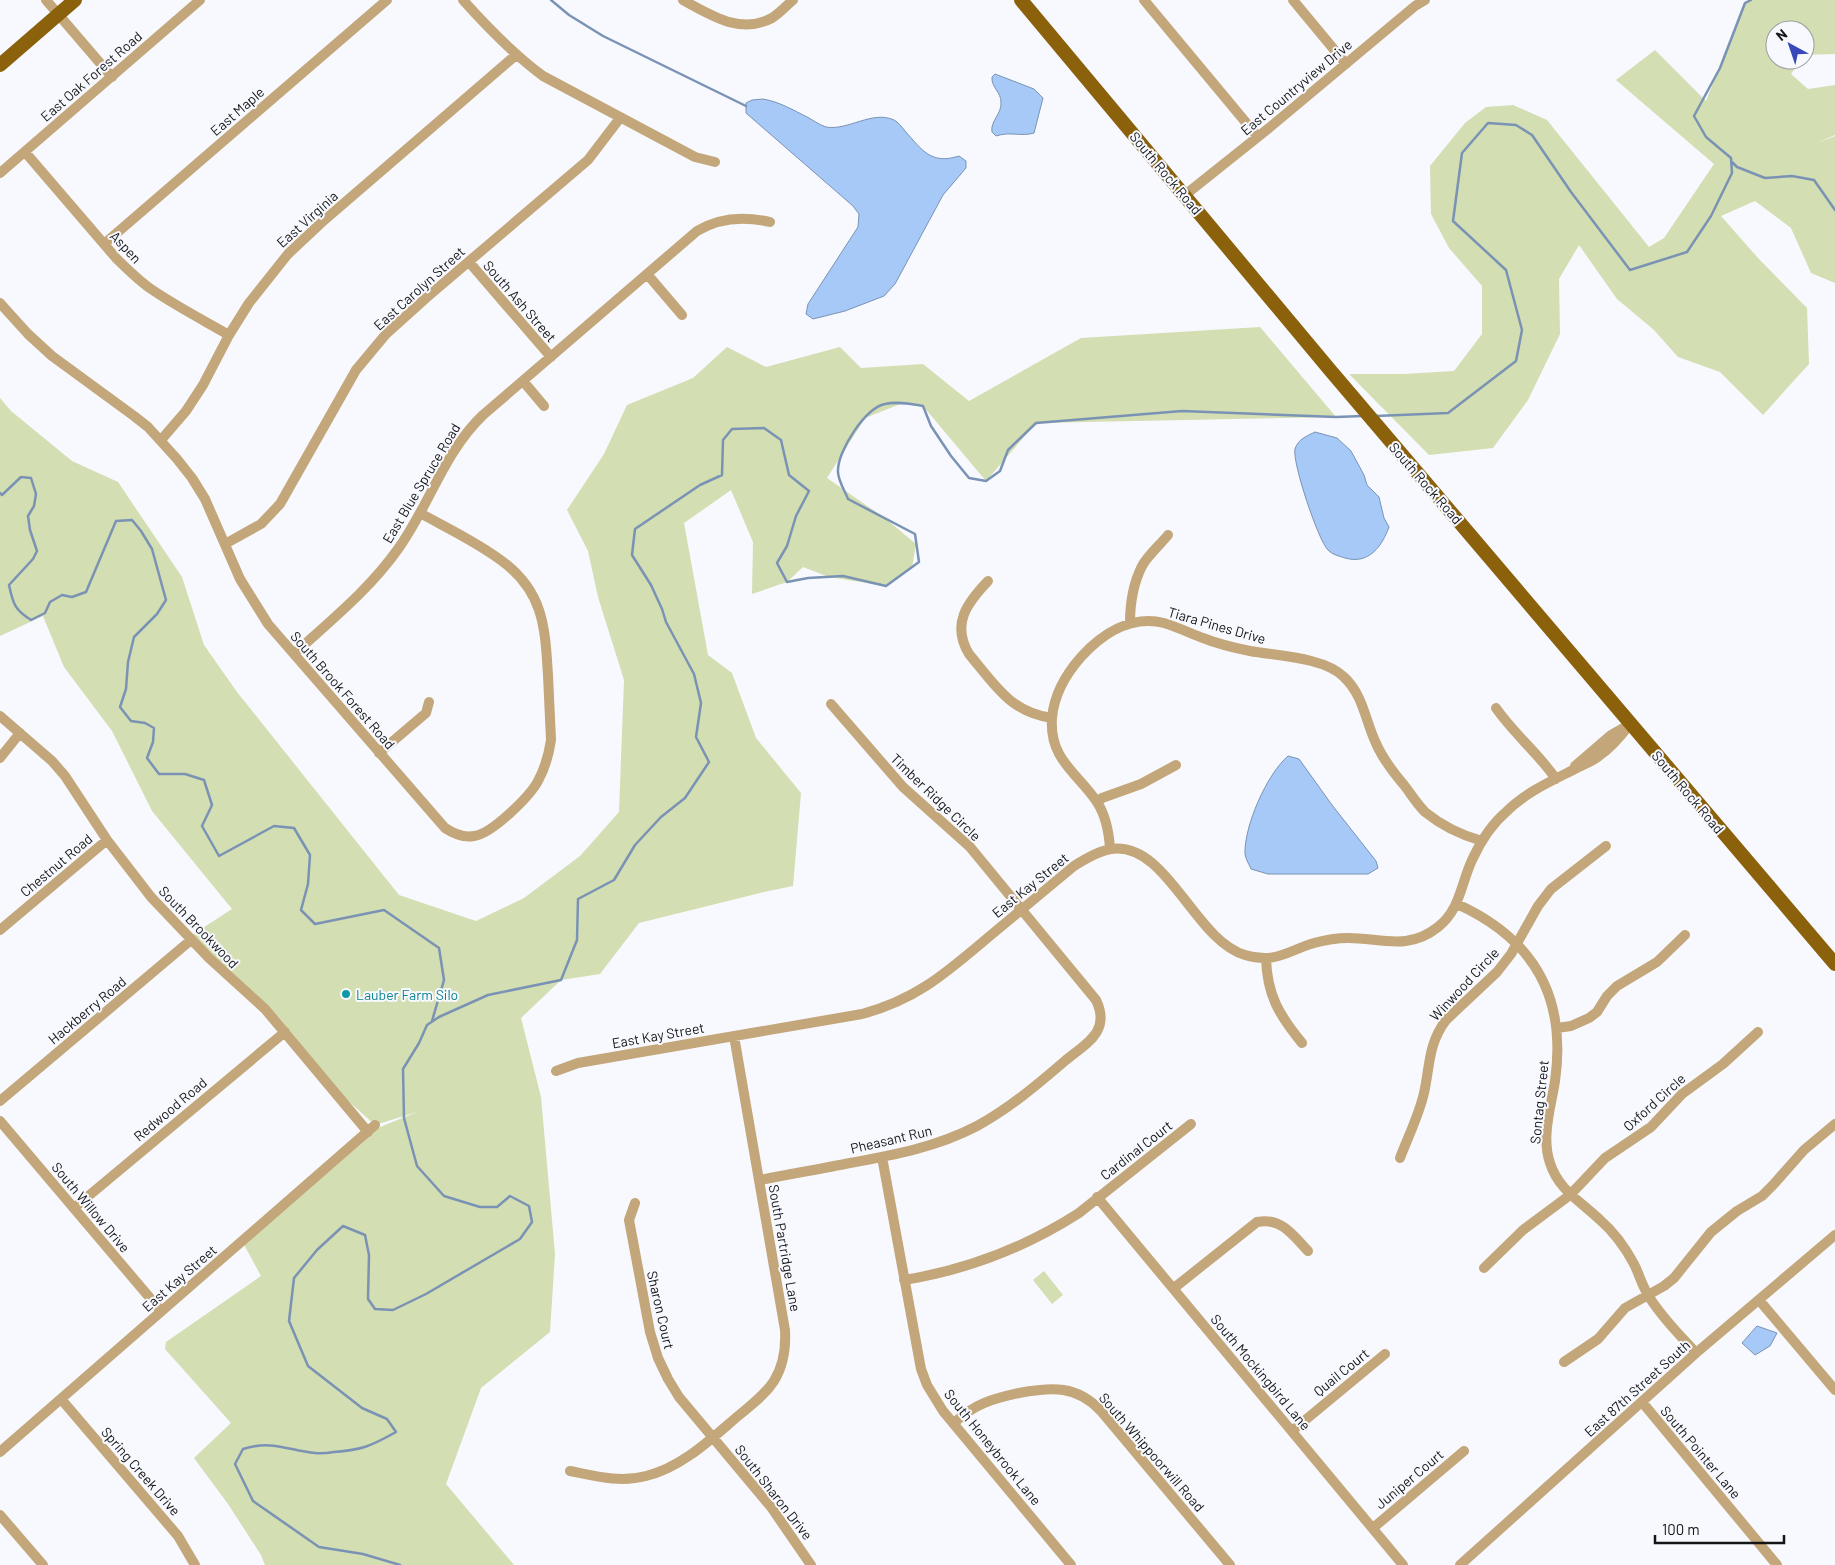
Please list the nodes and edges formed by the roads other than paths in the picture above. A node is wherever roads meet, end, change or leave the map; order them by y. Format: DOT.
graph roads {
  1 [pos="46,0"];
  2 [pos="75,0"];
  3 [pos="200,0"];
  4 [pos="387,0"];
  5 [pos="463,0"];
  6 [pos="683,0"];
  7 [pos="793,0"];
  8 [pos="1021,0"];
  9 [pos="1144,0"];
  10 [pos="1293,0"];
  11 [pos="1425,0"];
  12 [pos="58,15"];
  13 [pos="516,55"];
  14 [pos="1346,64"];
  15 [pos="0,65"];
  16 [pos="112,77"];
  17 [pos="620,118"];
  18 [pos="1258,137"];
  19 [pos="25,152"];
  20 [pos="715,162"];
  21 [pos="0,173"];
  22 [pos="1185,196"];
  23 [pos="770,222"];
  24 [pos="104,244"];
  25 [pos="469,262"];
  26 [pos="647,274"];
  27 [pos="0,303"];
  28 [pos="682,315"];
  29 [pos="229,334"];
  30 [pos="551,357"];
  31 [pos="523,381"];
  32 [pos="544,406"];
  33 [pos="161,440"];
  34 [pos="420,513"];
  35 [pos="1168,535"];
  36 [pos="225,544"];
  37 [pos="988,581"];
  38 [pos="1130,623"];
  39 [pos="294,654"];
  40 [pos="428,702"];
  41 [pos="831,704"];
  42 [pos="1496,708"];
  43 [pos="0,716"];
  44 [pos="1052,718"];
  45 [pos="1630,724"];
  46 [pos="20,733"];
  47 [pos="379,753"];
  48 [pos="0,758"];
  49 [pos="1176,765"];
  50 [pos="1556,779"];
  51 [pos="1097,802"];
  52 [pos="107,840"];
  53 [pos="1482,841"];
  54 [pos="1606,846"];
  55 [pos="1110,849"];
  56 [pos="1457,904"];
  57 [pos="1022,909"];
  58 [pos="0,930"];
  59 [pos="1684,935"];
  60 [pos="191,940"];
  61 [pos="1517,943"];
  62 [pos="1266,958"];
  63 [pos="1835,964"];
  64 [pos="1101,1016"];
  65 [pos="1557,1028"];
  66 [pos="284,1032"];
  67 [pos="1758,1032"];
  68 [pos="734,1036"];
  69 [pos="1302,1043"];
  70 [pos="556,1071"];
  71 [pos="0,1101"];
  72 [pos="0,1121"];
  73 [pos="1191,1124"];
  74 [pos="1835,1124"];
  75 [pos="372,1129"];
  76 [pos="882,1157"];
  77 [pos="1400,1158"];
  78 [pos="760,1180"];
  79 [pos="1570,1195"];
  80 [pos="1098,1197"];
  81 [pos="635,1203"];
  82 [pos="74,1208"];
  83 [pos="1835,1234"];
  84 [pos="1308,1251"];
  85 [pos="1484,1268"];
  86 [pos="904,1280"];
  87 [pos="1174,1288"];
  88 [pos="1648,1295"];
  89 [pos="1759,1300"];
  90 [pos="161,1311"];
  91 [pos="1696,1353"];
  92 [pos="1385,1354"];
  93 [pos="1564,1362"];
  94 [pos="1835,1390"];
  95 [pos="61,1399"];
  96 [pos="1642,1402"];
  97 [pos="954,1423"];
  98 [pos="1292,1430"];
  99 [pos="712,1437"];
  100 [pos="1464,1450"];
  101 [pos="0,1452"];
  102 [pos="570,1471"];
  103 [pos="0,1515"];
  104 [pos="1373,1528"];
  105 [pos="43,1565"];
  106 [pos="195,1565"];
  107 [pos="811,1565"];
  108 [pos="1072,1565"];
  109 [pos="1230,1565"];
  110 [pos="1404,1565"];
  111 [pos="1460,1565"];
  112 [pos="1777,1565"];
  1 -- 12 [label="street"];
  2 -- 12 [label="main road"];
  3 -- 16 [label="street, East Oak Forest Road"];
  4 -- 24 [label="street, East Maple"];
  5 -- 13 [label="street"];
  6 -- 7 [label="street"];
  8 -- 22 [label="main road, South Rock Road"];
  9 -- 18 [label="street"];
  10 -- 14 [label="street"];
  11 -- 14 [label="street, East Countryview Drive"];
  12 -- 15 [label="main road"];
  12 -- 16 [label="street"];
  13 -- 17 [label="street"];
  13 -- 29 [label="street, East Virginia"];
  14 -- 18 [label="street, East Countryview Drive"];
  16 -- 19 [label="street, East Oak Forest Road"];
  17 -- 20 [label="street"];
  17 -- 25 [label="street, East Carolyn Street"];
  18 -- 22 [label="street, East Countryview Drive"];
  19 -- 21 [label="street, East Oak Forest Road"];
  19 -- 24 [label="street, Aspen"];
  22 -- 45 [label="main road, South Rock Road"];
  23 -- 26 [label="street, East Blue Spruce Road"];
  24 -- 29 [label="street, Aspen"];
  25 -- 30 [label="street, South Ash Street"];
  25 -- 36 [label="street, East Carolyn Street"];
  26 -- 28 [label="street"];
  26 -- 30 [label="street, East Blue Spruce Road"];
  27 -- 33 [label="street, South Brook Forest Road"];
  29 -- 33 [label="street, East Virginia"];
  30 -- 31 [label="street, East Blue Spruce Road"];
  31 -- 32 [label="street"];
  31 -- 34 [label="street, East Blue Spruce Road"];
  33 -- 36 [label="street, South Brook Forest Road"];
  34 -- 39 [label="street, East Blue Spruce Road"];
  34 -- 47 [label="street, South Brook Forest Road"];
  35 -- 38 [label="street"];
  36 -- 39 [label="street, South Brook Forest Road"];
  37 -- 44 [label="street"];
  38 -- 44 [label="street, Tiara Pines Drive"];
  38 -- 53 [label="street, Tiara Pines Drive"];
  39 -- 47 [label="street, South Brook Forest Road"];
  40 -- 47 [label="street"];
  41 -- 57 [label="street, Timber Ridge Circle"];
  42 -- 50 [label="street"];
  43 -- 46 [label="street, South Brookwood"];
  44 -- 51 [label="street, Tiara Pines Drive"];
  45 -- 50 [label="street, East Kay Street"];
  45 -- 63 [label="main road, South Rock Road"];
  46 -- 48 [label="street"];
  46 -- 52 [label="street, South Brookwood"];
  49 -- 51 [label="street"];
  50 -- 53 [label="street, East Kay Street"];
  51 -- 55 [label="street, Tiara Pines Drive"];
  52 -- 58 [label="street, Chestnut Road"];
  52 -- 60 [label="street, South Brookwood"];
  53 -- 56 [label="street, East Kay Street"];
  54 -- 61 [label="street, Winwood Circle"];
  55 -- 57 [label="street, East Kay Street"];
  55 -- 62 [label="street, East Kay Street"];
  56 -- 61 [label="street, Sontag Street"];
  56 -- 62 [label="street, East Kay Street"];
  57 -- 64 [label="street, Timber Ridge Circle"];
  57 -- 68 [label="street, East Kay Street"];
  59 -- 65 [label="street"];
  60 -- 66 [label="street, South Brookwood"];
  60 -- 71 [label="street, Hackberry Road"];
  61 -- 65 [label="street, Sontag Street"];
  61 -- 77 [label="street, Winwood Circle"];
  62 -- 69 [label="street"];
  64 -- 76 [label="street, Pheasant Run"];
  65 -- 79 [label="street, Sontag Street"];
  66 -- 75 [label="street, South Brookwood"];
  66 -- 82 [label="street, Redwood Road"];
  67 -- 79 [label="street, Oxford Circle"];
  68 -- 70 [label="street, East Kay Street"];
  68 -- 78 [label="street, South Partridge Lane"];
  72 -- 82 [label="street, South Willow Drive"];
  73 -- 80 [label="street, Cardinal Court"];
  74 -- 88 [label="street"];
  75 -- 90 [label="street, East Kay Street"];
  76 -- 78 [label="street, Pheasant Run"];
  76 -- 86 [label="street, South Honeybrook Lane"];
  78 -- 99 [label="street, South Partridge Lane"];
  79 -- 85 [label="street, Oxford Circle"];
  79 -- 88 [label="street, Sontag Street"];
  80 -- 86 [label="street, Cardinal Court"];
  80 -- 87 [label="street, South Mockingbird Lane"];
  81 -- 99 [label="street, Sharon Court"];
  82 -- 90 [label="street, South Willow Drive"];
  83 -- 89 [label="street, East 87th Street South"];
  84 -- 87 [label="street"];
  86 -- 97 [label="street, South Honeybrook Lane"];
  87 -- 98 [label="street, South Mockingbird Lane"];
  88 -- 91 [label="street, Sontag Street"];
  88 -- 93 [label="street"];
  89 -- 91 [label="street, East 87th Street South"];
  89 -- 94 [label="street"];
  90 -- 95 [label="street, East Kay Street"];
  91 -- 96 [label="street, East 87th Street South"];
  92 -- 98 [label="street, Quail Court"];
  95 -- 101 [label="street, East Kay Street"];
  95 -- 106 [label="street, Spring Creek Drive"];
  96 -- 111 [label="street, East 87th Street South"];
  96 -- 112 [label="street, South Pointer Lane"];
  97 -- 108 [label="street, South Honeybrook Lane"];
  97 -- 109 [label="street, South Whippoorwill Road"];
  98 -- 104 [label="street, South Mockingbird Lane"];
  99 -- 102 [label="street, South Partridge Lane"];
  99 -- 107 [label="street, South Sharon Drive"];
  100 -- 104 [label="street, Juniper Court"];
  103 -- 105 [label="street"];
  104 -- 110 [label="street, South Mockingbird Lane"];
}
